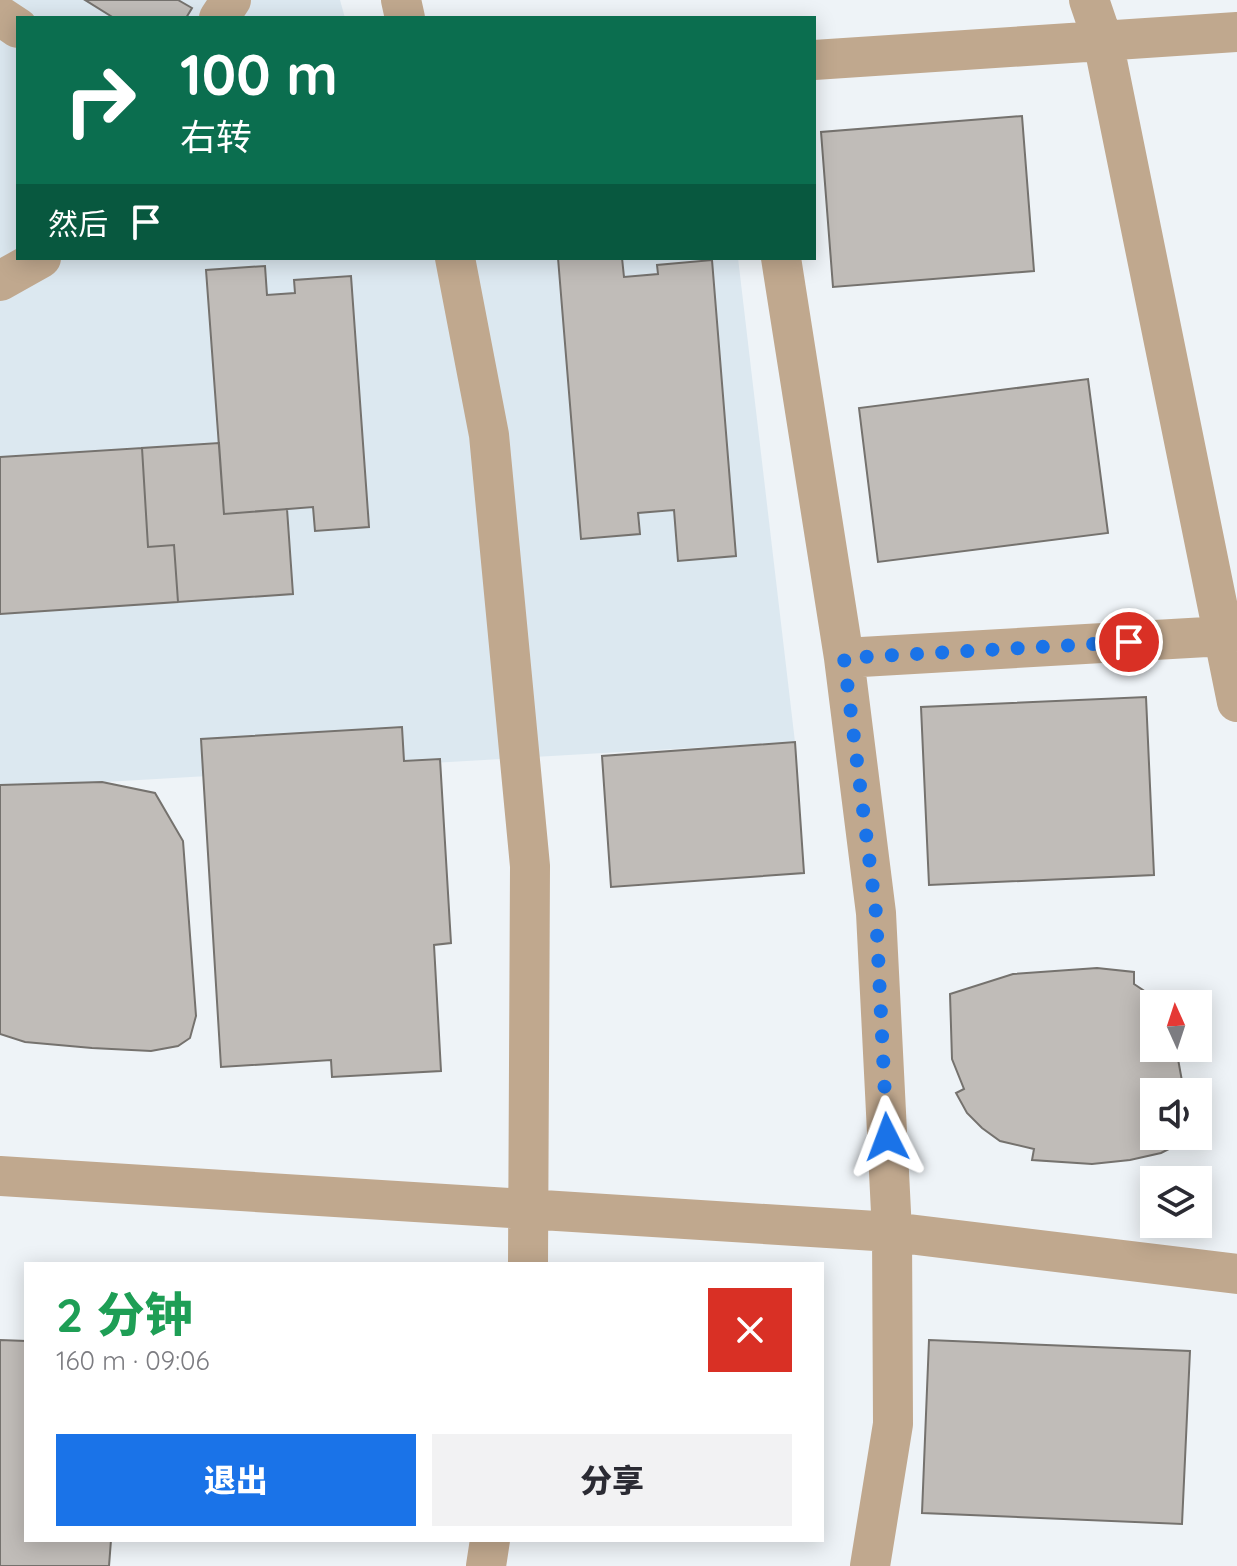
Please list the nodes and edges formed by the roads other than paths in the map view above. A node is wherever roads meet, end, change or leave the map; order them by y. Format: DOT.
graph roads {
  1 [pos="1089,0"];
  2 [pos="1237,32"];
  3 [pos="1103,41"];
  4 [pos="816,60"];
  5 [pos="37,260"];
  6 [pos="455,260"];
  7 [pos="781,260"];
  8 [pos="0,281"];
  9 [pos="1224,636"];
  10 [pos="844,658"];
  11 [pos="1237,702"];
  12 [pos="0,1176"];
  13 [pos="528,1209"];
  14 [pos="892,1232"];
  15 [pos="528,1262"];
  16 [pos="1237,1274"];
  17 [pos="490,1542"];
  18 [pos="486,1566"];
  19 [pos="870,1566"];
  1 -- 3 [label="street"];
  2 -- 3 [label="street"];
  3 -- 4 [label="street"];
  3 -- 9 [label="street"];
  5 -- 8 [label="street"];
  6 -- 13 [label="street"];
  7 -- 10 [label="street"];
  9 -- 10 [label="street"];
  9 -- 11 [label="street"];
  10 -- 14 [label="street"];
  12 -- 13 [label="street"];
  13 -- 14 [label="street"];
  13 -- 15 [label="street"];
  14 -- 16 [label="street"];
  14 -- 19 [label="street"];
  17 -- 18 [label="street"];
}
